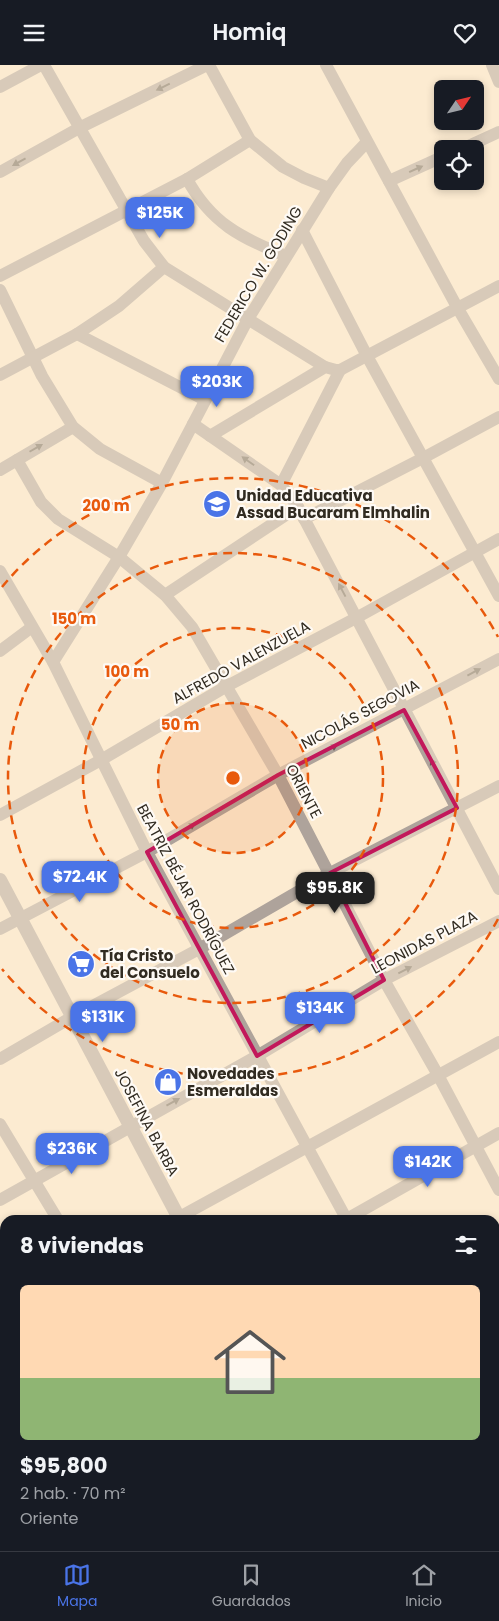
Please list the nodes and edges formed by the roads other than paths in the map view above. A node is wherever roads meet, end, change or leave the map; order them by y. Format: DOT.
graph roads {
  1 [pos="43,65"];
  2 [pos="208,65"];
  3 [pos="326,65"];
  4 [pos="492,65"];
  5 [pos="499,82"];
  6 [pos="0,87"];
  7 [pos="81,127"];
  8 [pos="499,133"];
  9 [pos="250,140"];
  10 [pos="483,140"];
  11 [pos="366,143"];
  12 [pos="434,161"];
  13 [pos="0,172"];
  14 [pos="187,179"];
  15 [pos="389,181"];
  16 [pos="329,188"];
  17 [pos="126,210"];
  18 [pos="302,230"];
  19 [pos="286,256"];
  20 [pos="164,267"];
  21 [pos="0,276"];
  22 [pos="499,286"];
  23 [pos="0,290"];
  24 [pos="457,307"];
  25 [pos="248,319"];
  26 [pos="77,335"];
  27 [pos="367,356"];
  28 [pos="33,357"];
  29 [pos="325,367"];
  30 [pos="340,370"];
  31 [pos="0,375"];
  32 [pos="499,379"];
  33 [pos="205,400"];
  34 [pos="499,417"];
  35 [pos="193,424"];
  36 [pos="73,427"];
  37 [pos="210,436"];
  38 [pos="424,458"];
  39 [pos="17,459"];
  40 [pos="0,470"];
  41 [pos="162,483"];
  42 [pos="281,485"];
  43 [pos="298,507"];
  44 [pos="304,519"];
  45 [pos="499,539"];
  46 [pos="475,552"];
  47 [pos="119,557"];
  48 [pos="0,571"];
  49 [pos="165,595"];
  50 [pos="499,596"];
  51 [pos="356,618"];
  52 [pos="32,627"];
  53 [pos="0,651"];
  54 [pos="499,659"];
  55 [pos="53,662"];
  56 [pos="227,686"];
  57 [pos="404,709"];
  58 [pos="101,760"];
  59 [pos="278,775"];
  60 [pos="499,786"];
  61 [pos="457,808"];
  62 [pos="0,815"];
  63 [pos="147,852"];
  64 [pos="330,873"];
  65 [pos="0,880"];
  66 [pos="499,889"];
  67 [pos="21,919"];
  68 [pos="499,921"];
  69 [pos="0,929"];
  70 [pos="199,949"];
  71 [pos="384,981"];
  72 [pos="72,1017"];
  73 [pos="499,1042"];
  74 [pos="257,1056"];
  75 [pos="0,1059"];
  76 [pos="438,1075"];
  77 [pos="0,1124"];
  78 [pos="130,1126"];
  79 [pos="499,1133"];
  80 [pos="476,1145"];
  81 [pos="308,1147"];
  82 [pos="34,1181"];
  83 [pos="499,1190"];
  84 [pos="0,1200"];
  85 [pos="55,1215"];
  86 [pos="176,1215"];
  87 [pos="185,1215"];
  88 [pos="343,1215"];
  89 [pos="355,1215"];
  1 -- 6 [label="street"];
  1 -- 7 [label="street"];
  2 -- 7 [label="street, one-way"];
  2 -- 9 [label="street"];
  3 -- 11 [label="street"];
  4 -- 5 [label="street"];
  7 -- 13 [label="street, one-way"];
  7 -- 17 [label="street"];
  8 -- 10 [label="street"];
  9 -- 14 [label="street"];
  9 -- 16 [label="street"];
  11 -- 15 [label="street"];
  11 -- 16 [label="street, FEDERICO W. GODING"];
  15 -- 12 [label="street, one-way"];
  14 -- 17 [label="street"];
  14 -- 19 [label="street"];
  15 -- 24 [label="street"];
  16 -- 18 [label="street, FEDERICO W. GODING"];
  17 -- 20 [label="street"];
  17 -- 21 [label="street"];
  18 -- 19 [label="street, FEDERICO W. GODING"];
  18 -- 27 [label="street"];
  19 -- 25 [label="street, FEDERICO W. GODING"];
  20 -- 25 [label="street"];
  20 -- 26 [label="street"];
  22 -- 24 [label="street"];
  23 -- 28 [label="street"];
  24 -- 27 [label="street"];
  24 -- 32 [label="street"];
  25 -- 29 [label="street"];
  25 -- 33 [label="street, FEDERICO W. GODING"];
  26 -- 28 [label="street"];
  26 -- 33 [label="street"];
  27 -- 30 [label="street"];
  27 -- 38 [label="street"];
  28 -- 31 [label="street"];
  28 -- 36 [label="street"];
  29 -- 30 [label="street"];
  29 -- 37 [label="street"];
  30 -- 42 [label="street"];
  33 -- 35 [label="street, FEDERICO W. GODING"];
  34 -- 38 [label="street"];
  35 -- 37 [label="street"];
  35 -- 41 [label="street, FEDERICO W. GODING"];
  39 -- 36 [label="street, one-way"];
  36 -- 41 [label="street"];
  42 -- 37 [label="street, one-way"];
  38 -- 44 [label="street"];
  38 -- 46 [label="street"];
  39 -- 40 [label="street"];
  39 -- 47 [label="street, ORIENTE"];
  41 -- 47 [label="street, FEDERICO W. GODING"];
  42 -- 43 [label="street"];
  43 -- 44 [label="street"];
  43 -- 49 [label="street"];
  51 -- 44 [label="street, one-way"];
  45 -- 46 [label="street, ALFREDO VALENZUELA"];
  46 -- 50 [label="street"];
  46 -- 51 [label="street, ALFREDO VALENZUELA"];
  47 -- 49 [label="street, ORIENTE"];
  47 -- 55 [label="street, FEDERICO W. GODING"];
  48 -- 52 [label="street, BEATRIZ BÉJAR RODRÍGUEZ"];
  49 -- 56 [label="street, ORIENTE"];
  51 -- 56 [label="street, ALFREDO VALENZUELA"];
  51 -- 57 [label="street"];
  52 -- 53 [label="street"];
  52 -- 55 [label="street, BEATRIZ BÉJAR RODRÍGUEZ"];
  57 -- 54 [label="street, NICOLÁS SEGOVIA, one-way"];
  55 -- 58 [label="street, BEATRIZ BÉJAR RODRÍGUEZ"];
  56 -- 58 [label="street, ALFREDO VALENZUELA"];
  56 -- 59 [label="street, ORIENTE"];
  59 -- 57 [label="street, NICOLÁS SEGOVIA, one-way"];
  61 -- 57 [label="street, one-way"];
  58 -- 62 [label="street, ALFREDO VALENZUELA"];
  58 -- 63 [label="street, BEATRIZ BÉJAR RODRÍGUEZ"];
  63 -- 59 [label="street, NICOLÁS SEGOVIA, one-way"];
  59 -- 64 [label="street, ORIENTE"];
  60 -- 61 [label="street"];
  61 -- 64 [label="street"];
  61 -- 66 [label="street"];
  63 -- 67 [label="street, NICOLÁS SEGOVIA"];
  63 -- 70 [label="street, BEATRIZ BÉJAR RODRÍGUEZ"];
  64 -- 70 [label="street"];
  64 -- 71 [label="street, ORIENTE"];
  65 -- 67 [label="street, JOSEFINA BARBA"];
  67 -- 69 [label="street, NICOLÁS SEGOVIA"];
  67 -- 72 [label="street, JOSEFINA BARBA"];
  71 -- 68 [label="street, LEONIDAS PLAZA, one-way"];
  70 -- 72 [label="street"];
  70 -- 74 [label="street, BEATRIZ BÉJAR RODRÍGUEZ"];
  71 -- 74 [label="street, LEONIDAS PLAZA"];
  71 -- 76 [label="street, ORIENTE"];
  72 -- 75 [label="street"];
  72 -- 78 [label="street, JOSEFINA BARBA"];
  73 -- 76 [label="street"];
  78 -- 74 [label="street, LEONIDAS PLAZA, one-way"];
  74 -- 81 [label="street, BEATRIZ BÉJAR RODRÍGUEZ"];
  76 -- 80 [label="street, ORIENTE"];
  76 -- 81 [label="street"];
  77 -- 82 [label="street"];
  78 -- 82 [label="street, LEONIDAS PLAZA"];
  78 -- 86 [label="street, JOSEFINA BARBA"];
  79 -- 80 [label="street"];
  80 -- 83 [label="street, ORIENTE"];
  80 -- 89 [label="street"];
  81 -- 87 [label="street"];
  81 -- 88 [label="street, BEATRIZ BÉJAR RODRÍGUEZ"];
  82 -- 84 [label="street, LEONIDAS PLAZA"];
  82 -- 85 [label="street"];
}
